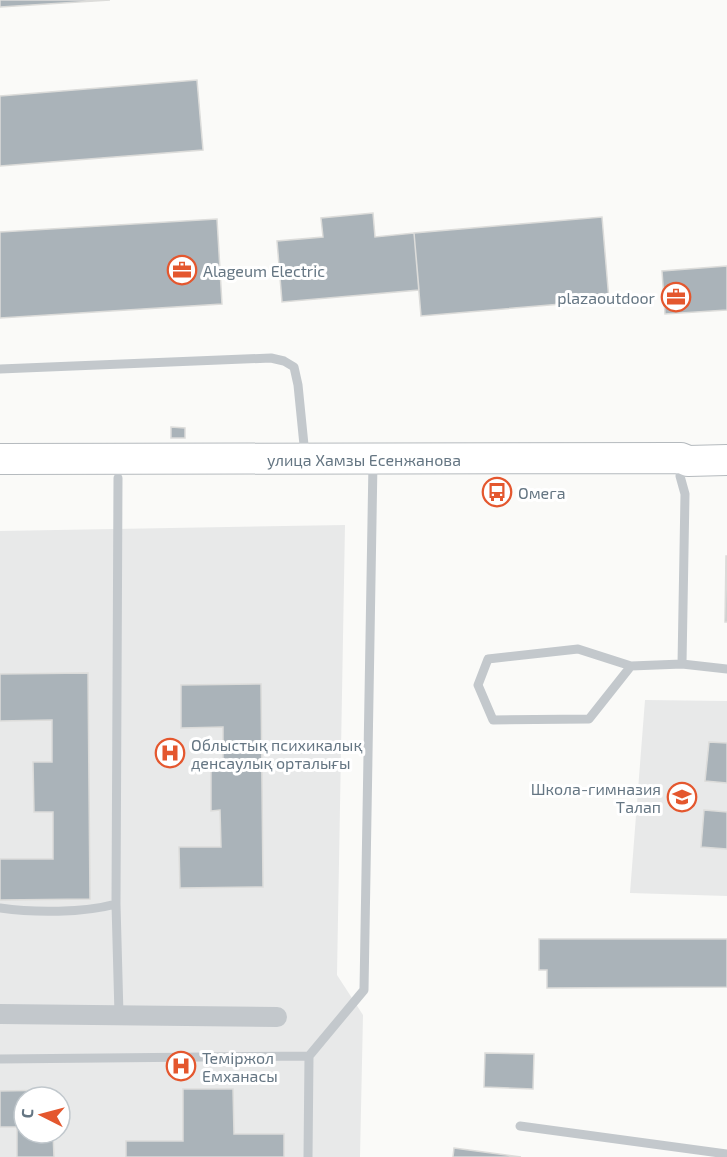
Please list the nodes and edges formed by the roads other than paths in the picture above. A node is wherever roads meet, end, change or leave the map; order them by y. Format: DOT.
graph roads {
  1 [pos="0,369"];
  2 [pos="0,459"];
  3 [pos="305,459"];
  4 [pos="727,460"];
  5 [pos="680,467"];
  6 [pos="372,468"];
  7 [pos="727,476"];
  8 [pos="0,478"];
  9 [pos="118,478"];
  10 [pos="682,664"];
  11 [pos="632,666"];
  12 [pos="727,669"];
  13 [pos="116,904"];
  14 [pos="0,908"];
  15 [pos="0,1014"];
  16 [pos="119,1015"];
  17 [pos="277,1017"];
  18 [pos="309,1056"];
  19 [pos="0,1059"];
  20 [pos="520,1126"];
  21 [pos="727,1154"];
  22 [pos="308,1157"];
  1 -- 3 [label="lane"];
  2 -- 3 [label="main road, улица Хамзы Есенжанова"];
  3 -- 6 [label="main road, улица Хамзы Есенжанова"];
  4 -- 5 [label="main road, улица Хамзы Есенжанова"];
  5 -- 6 [label="main road, улица Хамзы Есенжанова"];
  5 -- 7 [label="main road, улица Хамзы Есенжанова"];
  5 -- 10 [label="lane"];
  6 -- 9 [label="main road, улица Хамзы Есенжанова"];
  6 -- 18 [label="lane"];
  8 -- 9 [label="main road, улица Хамзы Есенжанова"];
  9 -- 13 [label="lane"];
  10 -- 11 [label="lane"];
  10 -- 12 [label="lane"];
  11 -- 11 [label="lane"];
  13 -- 14 [label="lane"];
  13 -- 16 [label="lane"];
  15 -- 16 [label="street"];
  16 -- 17 [label="street"];
  18 -- 19 [label="lane"];
  18 -- 22 [label="lane"];
  20 -- 21 [label="lane"];
}
